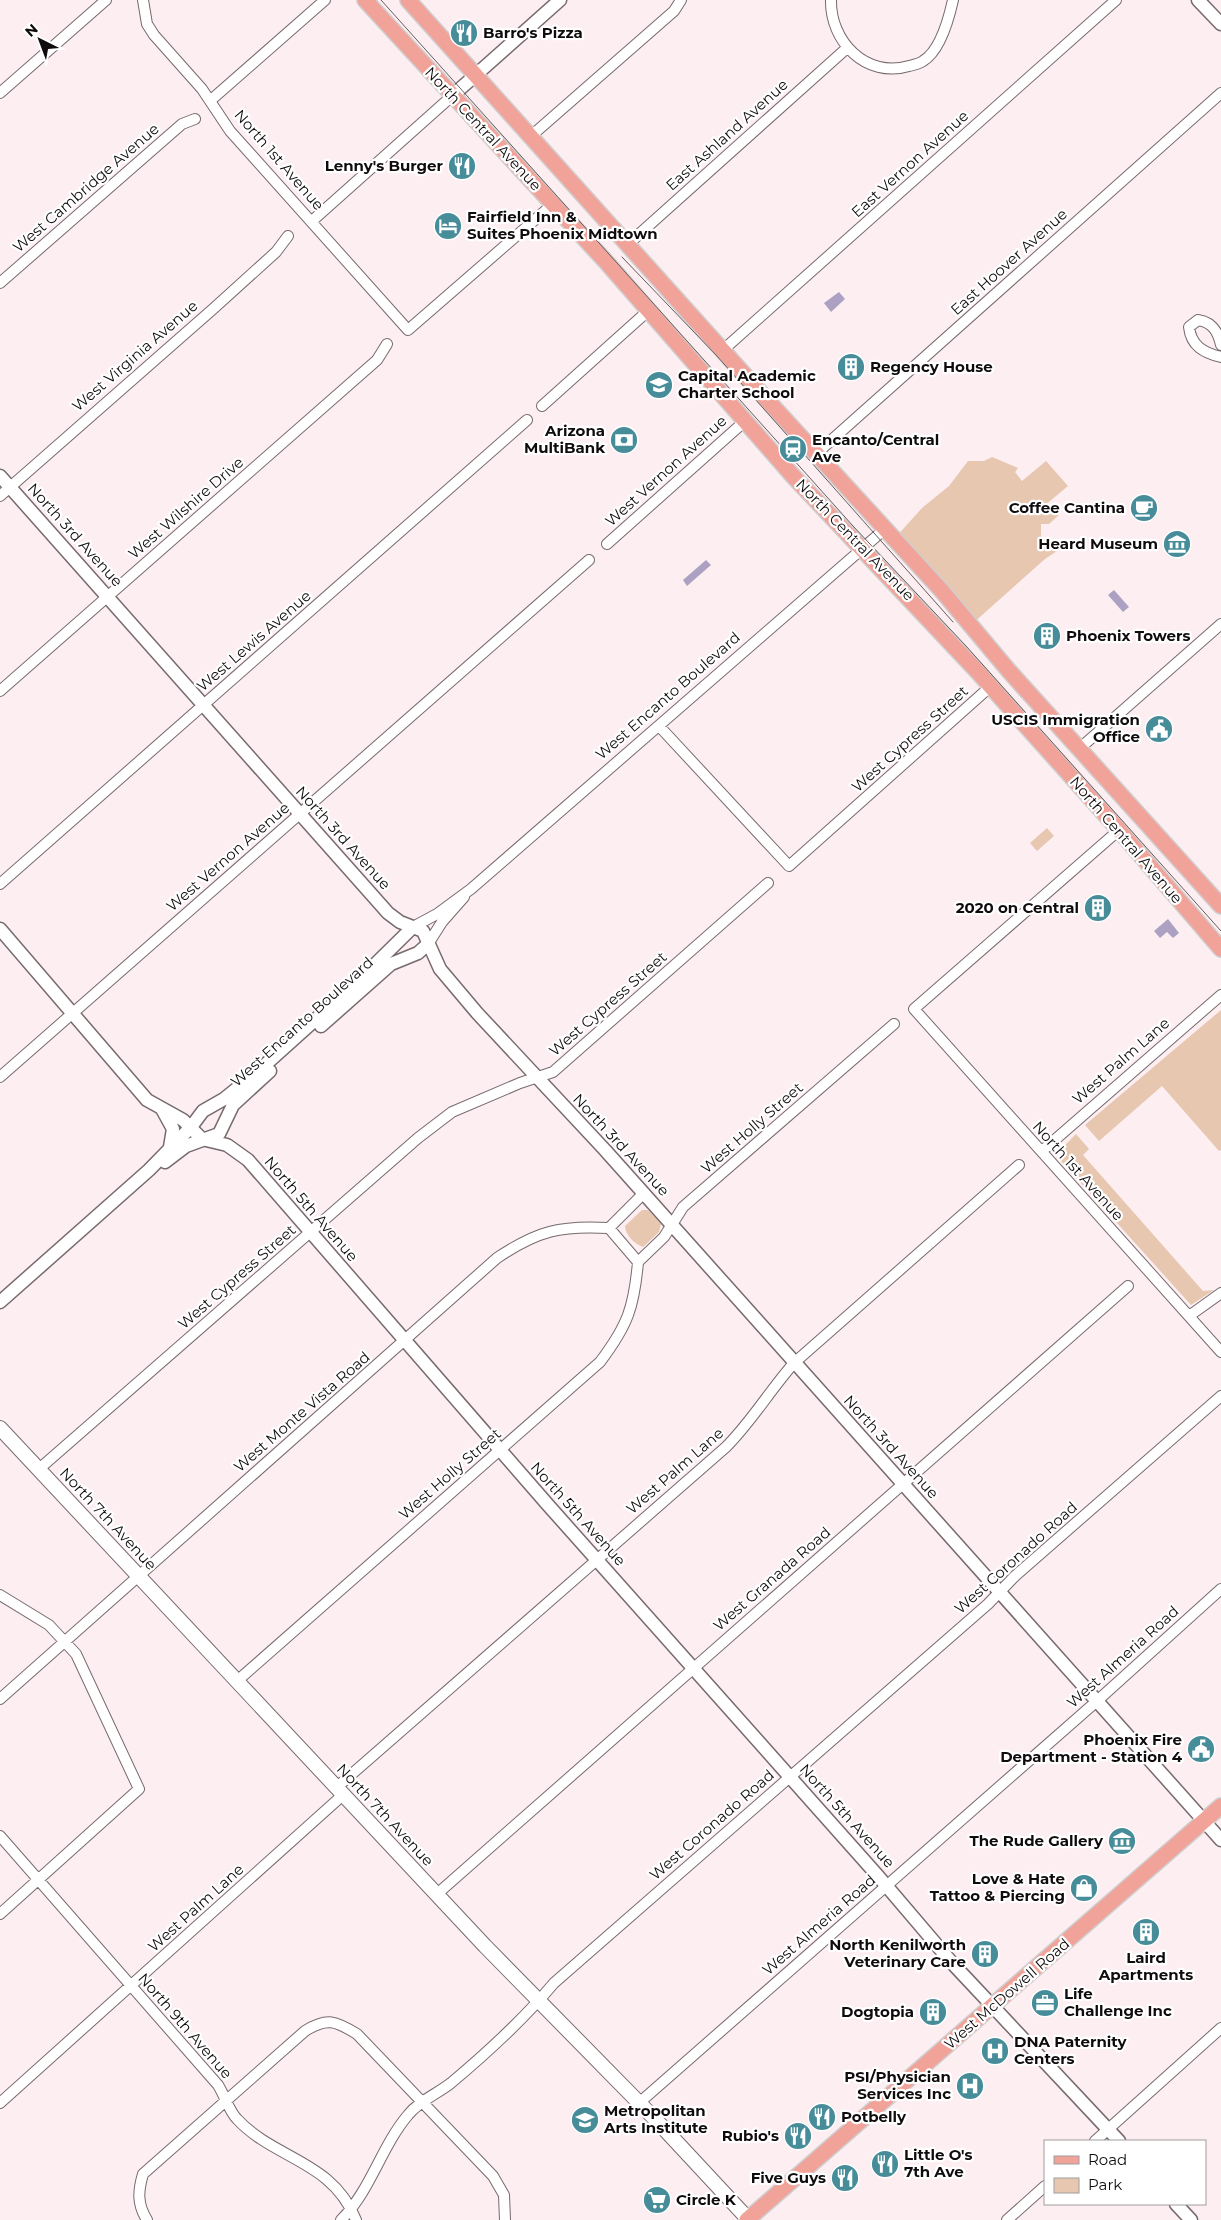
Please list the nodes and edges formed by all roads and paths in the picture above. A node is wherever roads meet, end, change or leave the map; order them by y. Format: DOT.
graph roads {
  1 [pos="106,0"];
  2 [pos="143,0"];
  3 [pos="325,0"];
  4 [pos="365,0"];
  5 [pos="408,0"];
  6 [pos="560,0"];
  7 [pos="681,0"];
  8 [pos="831,0"];
  9 [pos="953,0"];
  10 [pos="1116,0"];
  11 [pos="1198,0"];
  12 [pos="1221,24"];
  13 [pos="846,48"];
  14 [pos="463,86"];
  15 [pos="0,93"];
  16 [pos="1221,93"];
  17 [pos="211,100"];
  18 [pos="195,119"];
  19 [pos="530,137"];
  20 [pos="553,204"];
  21 [pos="312,221"];
  22 [pos="288,236"];
  23 [pos="627,245"];
  24 [pos="0,283"];
  25 [pos="650,310"];
  26 [pos="1217,324"];
  27 [pos="387,344"];
  28 [pos="1221,345"];
  29 [pos="723,350"];
  30 [pos="1221,357"];
  31 [pos="542,406"];
  32 [pos="527,420"];
  33 [pos="745,421"];
  34 [pos="817,454"];
  35 [pos="0,476"];
  36 [pos="10,487"];
  37 [pos="0,496"];
  38 [pos="886,528"];
  39 [pos="607,544"];
  40 [pos="862,549"];
  41 [pos="589,560"];
  42 [pos="108,596"];
  43 [pos="1221,624"];
  44 [pos="991,686"];
  45 [pos="0,690"];
  46 [pos="205,705"];
  47 [pos="659,726"];
  48 [pos="1079,749"];
  49 [pos="299,814"];
  50 [pos="1119,830"];
  51 [pos="768,883"];
  52 [pos="0,884"];
  53 [pos="471,889"];
  54 [pos="1221,906"];
  55 [pos="413,927"];
  56 [pos="0,929"];
  57 [pos="428,944"];
  58 [pos="1221,949"];
  59 [pos="1221,995"];
  60 [pos="73,1013"];
  61 [pos="894,1024"];
  62 [pos="0,1077"];
  63 [pos="537,1078"];
  64 [pos="162,1109"];
  65 [pos="191,1127"];
  66 [pos="206,1140"];
  67 [pos="170,1148"];
  68 [pos="1042,1150"];
  69 [pos="1019,1165"];
  70 [pos="149,1170"];
  71 [pos="643,1194"];
  72 [pos="672,1225"];
  73 [pos="609,1228"];
  74 [pos="310,1233"];
  75 [pos="638,1262"];
  76 [pos="1128,1286"];
  77 [pos="1221,1293"];
  78 [pos="0,1302"];
  79 [pos="1189,1316"];
  80 [pos="404,1342"];
  81 [pos="1221,1352"];
  82 [pos="794,1363"];
  83 [pos="1221,1396"];
  84 [pos="0,1428"];
  85 [pos="500,1450"];
  86 [pos="39,1469"];
  87 [pos="903,1484"];
  88 [pos="596,1559"];
  89 [pos="138,1575"];
  90 [pos="1221,1589"];
  91 [pos="1000,1594"];
  92 [pos="0,1595"];
  93 [pos="65,1640"];
  94 [pos="693,1668"];
  95 [pos="237,1681"];
  96 [pos="0,1699"];
  97 [pos="1097,1702"];
  98 [pos="790,1776"];
  99 [pos="341,1791"];
  100 [pos="1221,1806"];
  101 [pos="1204,1821"];
  102 [pos="0,1836"];
  103 [pos="1221,1840"];
  104 [pos="39,1880"];
  105 [pos="887,1885"];
  106 [pos="437,1894"];
  107 [pos="0,1914"];
  108 [pos="131,1986"];
  109 [pos="538,2002"];
  110 [pos="994,2006"];
  111 [pos="1221,2028"];
  112 [pos="227,2100"];
  113 [pos="423,2102"];
  114 [pos="0,2103"];
  115 [pos="639,2103"];
  116 [pos="1108,2130"];
  117 [pos="1096,2140"];
  118 [pos="1118,2140"];
  119 [pos="1044,2187"];
  120 [pos="1177,2205"];
  121 [pos="352,2209"];
  122 [pos="147,2220"];
  123 [pos="341,2220"];
  124 [pos="356,2220"];
  125 [pos="505,2220"];
  126 [pos="748,2220"];
  127 [pos="1007,2220"];
  128 [pos="1191,2220"];
  1 -- 15 [label="street"];
  2 -- 17 [label="street, North 1st Avenue"];
  3 -- 17 [label="street"];
  4 -- 14 [label="main road, North Central Avenue"];
  5 -- 14 [label="main road, North Central Avenue"];
  6 -- 14 [label="street"];
  7 -- 19 [label="street"];
  8 -- 13 [label="street"];
  9 -- 13 [label="street"];
  10 -- 29 [label="street, East Vernon Avenue"];
  11 -- 12 [label="street"];
  13 -- 23 [label="street, East Ashland Avenue"];
  14 -- 19 [label="main road, North Central Avenue"];
  14 -- 20 [label="main road, North Central Avenue"];
  14 -- 21 [label="street"];
  16 -- 34 [label="street, East Hoover Avenue"];
  17 -- 21 [label="street, North 1st Avenue"];
  18 -- 24 [label="street, West Cambridge Avenue"];
  19 -- 23 [label="main road, North Central Avenue"];
  20 -- 21 [label="street, North 1st Avenue"];
  20 -- 25 [label="main road, North Central Avenue"];
  22 -- 36 [label="street, West Virginia Avenue"];
  23 -- 29 [label="main road, North Central Avenue"];
  25 -- 31 [label="street"];
  25 -- 33 [label="main road, North Central Avenue"];
  26 -- 28 [label="street"];
  26 -- 30 [label="street"];
  27 -- 42 [label="street, West Wilshire Drive"];
  29 -- 34 [label="main road, North Central Avenue"];
  32 -- 46 [label="street, West Lewis Avenue"];
  33 -- 39 [label="street, West Vernon Avenue"];
  33 -- 40 [label="main road, North Central Avenue"];
  34 -- 38 [label="main road, North Central Avenue"];
  35 -- 36 [label="street, North 3rd Avenue"];
  36 -- 37 [label="street, West Virginia Avenue"];
  36 -- 42 [label="street, North 3rd Avenue"];
  38 -- 40 [label="street, West Encanto Boulevard"];
  38 -- 48 [label="main road, North Central Avenue"];
  40 -- 44 [label="main road, North Central Avenue"];
  40 -- 47 [label="street, West Encanto Boulevard"];
  41 -- 49 [label="street, West Vernon Avenue"];
  42 -- 45 [label="street, West Wilshire Drive"];
  42 -- 46 [label="street, North 3rd Avenue"];
  43 -- 48 [label="street"];
  44 -- 47 [label="street, West Cypress Street"];
  44 -- 50 [label="main road, North Central Avenue"];
  46 -- 49 [label="street, North 3rd Avenue"];
  46 -- 52 [label="street, West Lewis Avenue"];
  47 -- 53 [label="street, West Encanto Boulevard"];
  48 -- 54 [label="main road, North Central Avenue"];
  49 -- 55 [label="street, North 3rd Avenue"];
  49 -- 60 [label="street, West Vernon Avenue"];
  50 -- 58 [label="main road, North Central Avenue"];
  50 -- 68 [label="street, North 1st Avenue"];
  51 -- 63 [label="street, West Cypress Street"];
  53 -- 55 [label="street, West Encanto Boulevard"];
  53 -- 57 [label="street, West Encanto Boulevard"];
  55 -- 57 [label="street, North 3rd Avenue"];
  55 -- 65 [label="street, West Encanto Boulevard"];
  56 -- 60 [label="street, North 5th Avenue"];
  57 -- 63 [label="street, North 3rd Avenue"];
  57 -- 66 [label="street, West Encanto Boulevard"];
  59 -- 68 [label="street, West Palm Lane"];
  60 -- 62 [label="street, West Vernon Avenue"];
  60 -- 64 [label="street, North 5th Avenue"];
  61 -- 72 [label="street, West Holly Street"];
  63 -- 71 [label="street, North 3rd Avenue"];
  63 -- 74 [label="street, West Cypress Street"];
  64 -- 65 [label="street, North 5th Avenue"];
  64 -- 67 [label="street"];
  65 -- 66 [label="street, North 5th Avenue"];
  65 -- 67 [label="street, West Encanto Boulevard"];
  66 -- 70 [label="street, West Encanto Boulevard"];
  66 -- 74 [label="street, North 5th Avenue"];
  67 -- 70 [label="street, West Encanto Boulevard"];
  68 -- 79 [label="street, North 1st Avenue"];
  69 -- 82 [label="street, West Palm Lane"];
  70 -- 78 [label="street, West Encanto Boulevard"];
  71 -- 72 [label="street, North 3rd Avenue"];
  71 -- 73 [label="street"];
  72 -- 75 [label="street, West Holly Street"];
  72 -- 82 [label="street, North 3rd Avenue"];
  73 -- 75 [label="street"];
  73 -- 80 [label="street, West Monte Vista Road"];
  74 -- 80 [label="street, North 5th Avenue"];
  74 -- 86 [label="street, West Cypress Street"];
  75 -- 85 [label="street, West Holly Street"];
  76 -- 87 [label="street, West Granada Road"];
  77 -- 79 [label="street"];
  79 -- 81 [label="street, North 1st Avenue"];
  80 -- 85 [label="street, North 5th Avenue"];
  80 -- 89 [label="street, West Monte Vista Road"];
  82 -- 87 [label="street, North 3rd Avenue"];
  82 -- 88 [label="street, West Palm Lane"];
  83 -- 91 [label="street, West Coronado Road"];
  84 -- 86 [label="main road, North 7th Avenue"];
  85 -- 88 [label="street, North 5th Avenue"];
  85 -- 95 [label="street, West Holly Street"];
  86 -- 89 [label="main road, North 7th Avenue"];
  87 -- 91 [label="street, North 3rd Avenue"];
  87 -- 94 [label="street, West Granada Road"];
  88 -- 94 [label="street, North 5th Avenue"];
  88 -- 99 [label="street, West Palm Lane"];
  89 -- 93 [label="street, West Monte Vista Road"];
  89 -- 95 [label="main road, North 7th Avenue"];
  90 -- 97 [label="street, West Almeria Road"];
  91 -- 97 [label="street, North 3rd Avenue"];
  91 -- 98 [label="street, West Coronado Road"];
  92 -- 93 [label="street"];
  93 -- 96 [label="street, West Monte Vista Road"];
  93 -- 104 [label="street"];
  94 -- 98 [label="street, North 5th Avenue"];
  94 -- 106 [label="street, West Granada Road"];
  95 -- 99 [label="main road, North 7th Avenue"];
  97 -- 101 [label="street, North 3rd Avenue"];
  97 -- 105 [label="street, West Almeria Road"];
  98 -- 105 [label="street, North 5th Avenue"];
  98 -- 109 [label="street, West Coronado Road"];
  99 -- 106 [label="main road, North 7th Avenue"];
  99 -- 108 [label="street, West Palm Lane"];
  100 -- 101 [label="main road, West McDowell Road"];
  101 -- 103 [label="street, North 3rd Avenue"];
  101 -- 110 [label="main road, West McDowell Road"];
  102 -- 104 [label="street, North 9th Avenue"];
  104 -- 107 [label="street"];
  104 -- 108 [label="street, North 9th Avenue"];
  105 -- 110 [label="street, North 5th Avenue"];
  105 -- 115 [label="street, West Almeria Road"];
  106 -- 109 [label="main road, North 7th Avenue"];
  108 -- 112 [label="street, North 9th Avenue"];
  108 -- 114 [label="street, West Palm Lane"];
  109 -- 113 [label="street, West Coronado Road"];
  109 -- 115 [label="main road, North 7th Avenue"];
  110 -- 116 [label="street, North 5th Avenue"];
  110 -- 126 [label="main road, West McDowell Road"];
  111 -- 116 [label="street"];
  112 -- 113 [label="street"];
  112 -- 121 [label="street, North 9th Avenue"];
  112 -- 122 [label="street"];
  113 -- 121 [label="street, West Coronado Road"];
  113 -- 125 [label="street"];
  115 -- 126 [label="main road, North 7th Avenue"];
  116 -- 117 [label="street"];
  116 -- 118 [label="street, North 5th Avenue"];
  119 -- 127 [label="street"];
  120 -- 128 [label="street"];
  121 -- 123 [label="street, West Coronado Road"];
  121 -- 124 [label="street, North 9th Avenue"];
}
